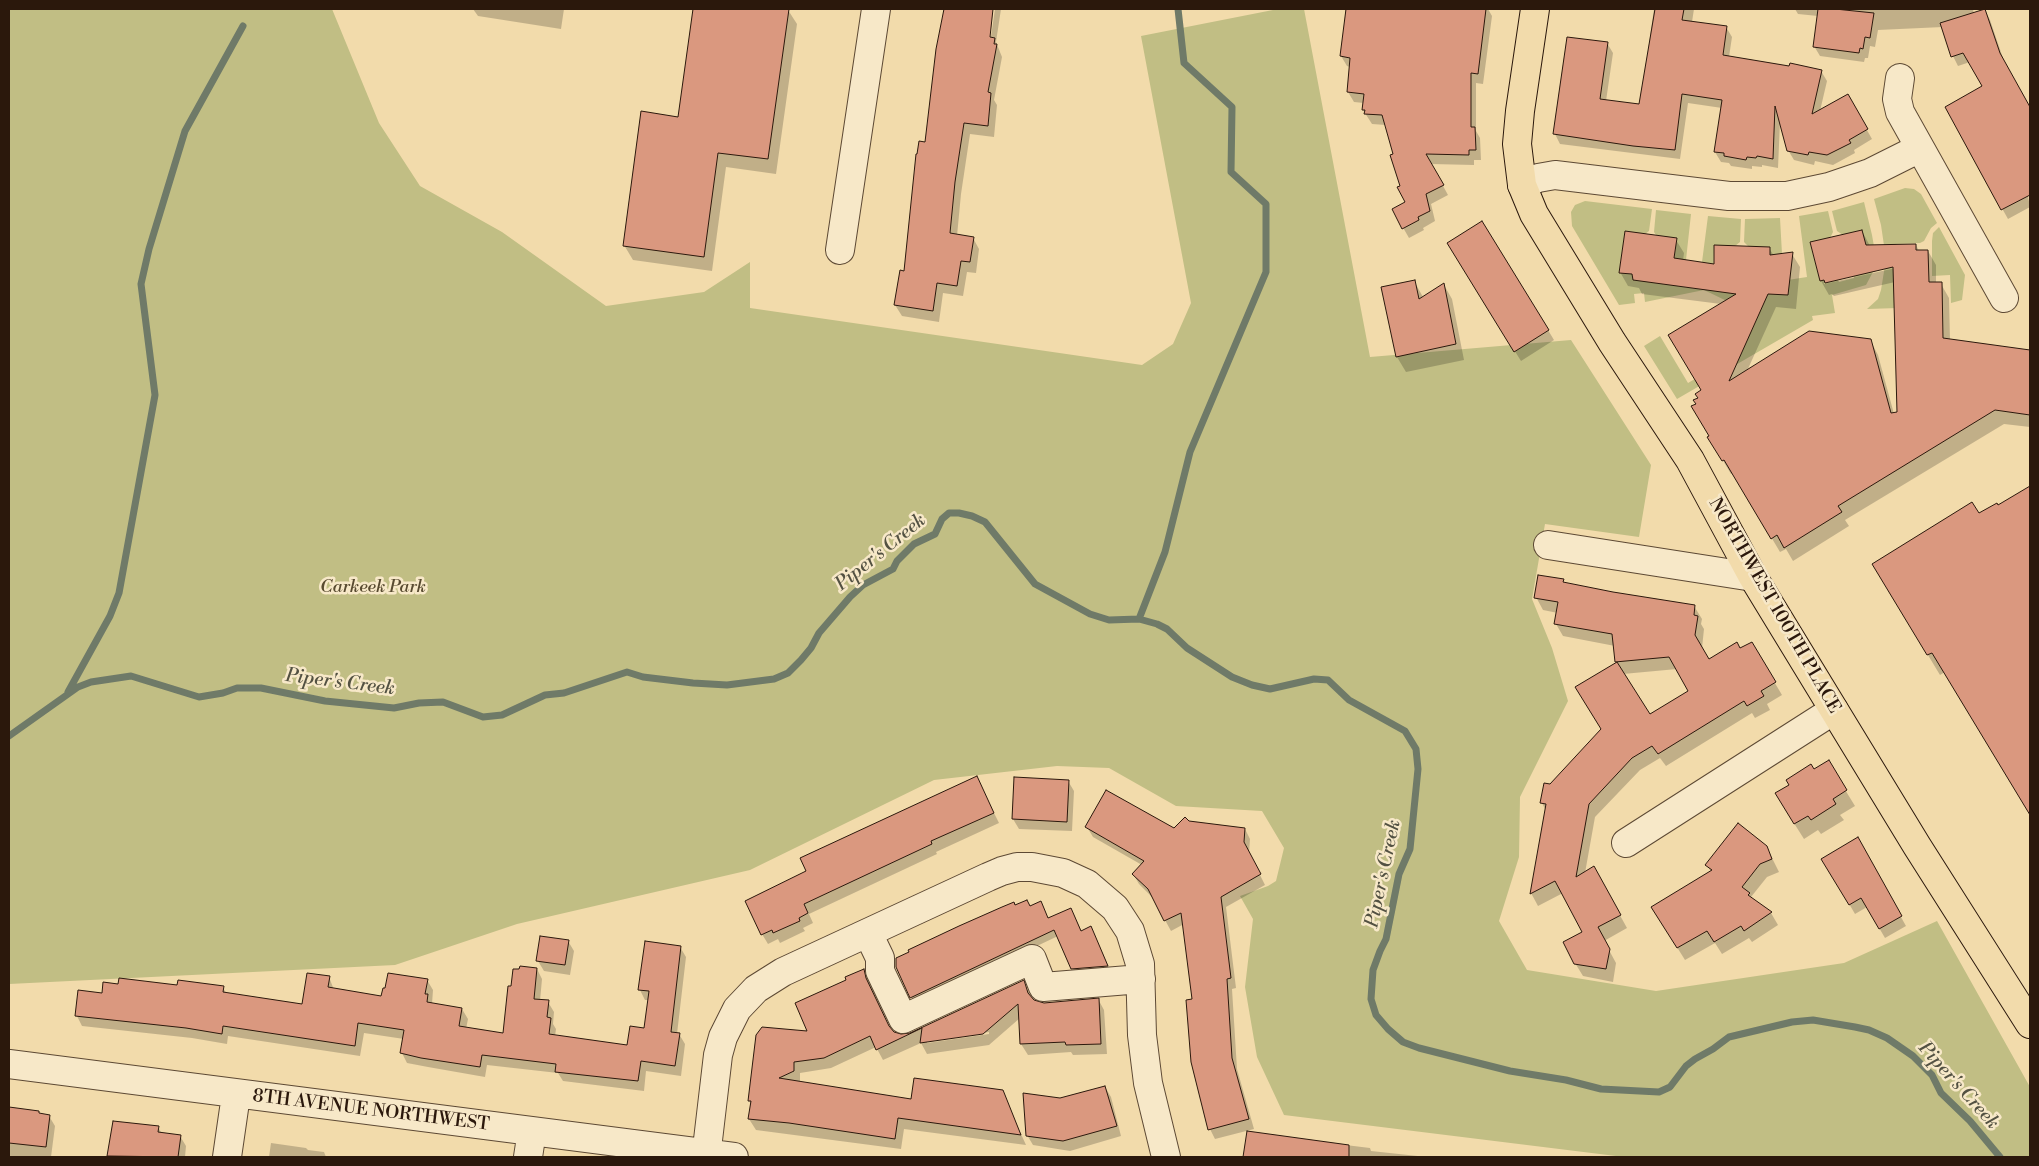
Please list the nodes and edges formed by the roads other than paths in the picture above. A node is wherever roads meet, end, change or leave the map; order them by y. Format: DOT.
graph roads {
  1 [pos="876,9"];
  2 [pos="1535,9"];
  3 [pos="1900,78"];
  4 [pos="1920,148"];
  5 [pos="1522,185"];
  6 [pos="840,250"];
  7 [pos="2004,298"];
  8 [pos="1548,545"];
  9 [pos="1754,577"];
  10 [pos="1834,710"];
  11 [pos="1626,843"];
  12 [pos="868,933"];
  13 [pos="1141,979"];
  14 [pos="2030,1024"];
  15 [pos="9,1064"];
  16 [pos="236,1095"];
  17 [pos="530,1144"];
  18 [pos="706,1156"];
  19 [pos="228,1157"];
  20 [pos="734,1157"];
  21 [pos="1166,1157"];
  1 -- 6 [label="street"];
  2 -- 5 [label="main road, NORTHWEST 100TH PLACE"];
  3 -- 4 [label="street"];
  4 -- 5 [label="street"];
  4 -- 7 [label="street"];
  5 -- 9 [label="main road, NORTHWEST 100TH PLACE"];
  8 -- 9 [label="street"];
  9 -- 10 [label="main road, NORTHWEST 100TH PLACE"];
  10 -- 11 [label="street"];
  10 -- 14 [label="main road, NORTHWEST 100TH PLACE"];
  12 -- 13 [label="street"];
  12 -- 13 [label="street"];
  12 -- 18 [label="street"];
  13 -- 21 [label="street"];
  15 -- 16 [label="street, 8TH AVENUE NORTHWEST"];
  16 -- 17 [label="street, 8TH AVENUE NORTHWEST"];
  16 -- 19 [label="street"];
  17 -- 18 [label="street, 8TH AVENUE NORTHWEST"];
  18 -- 20 [label="street, 8TH AVENUE NORTHWEST"];
}
